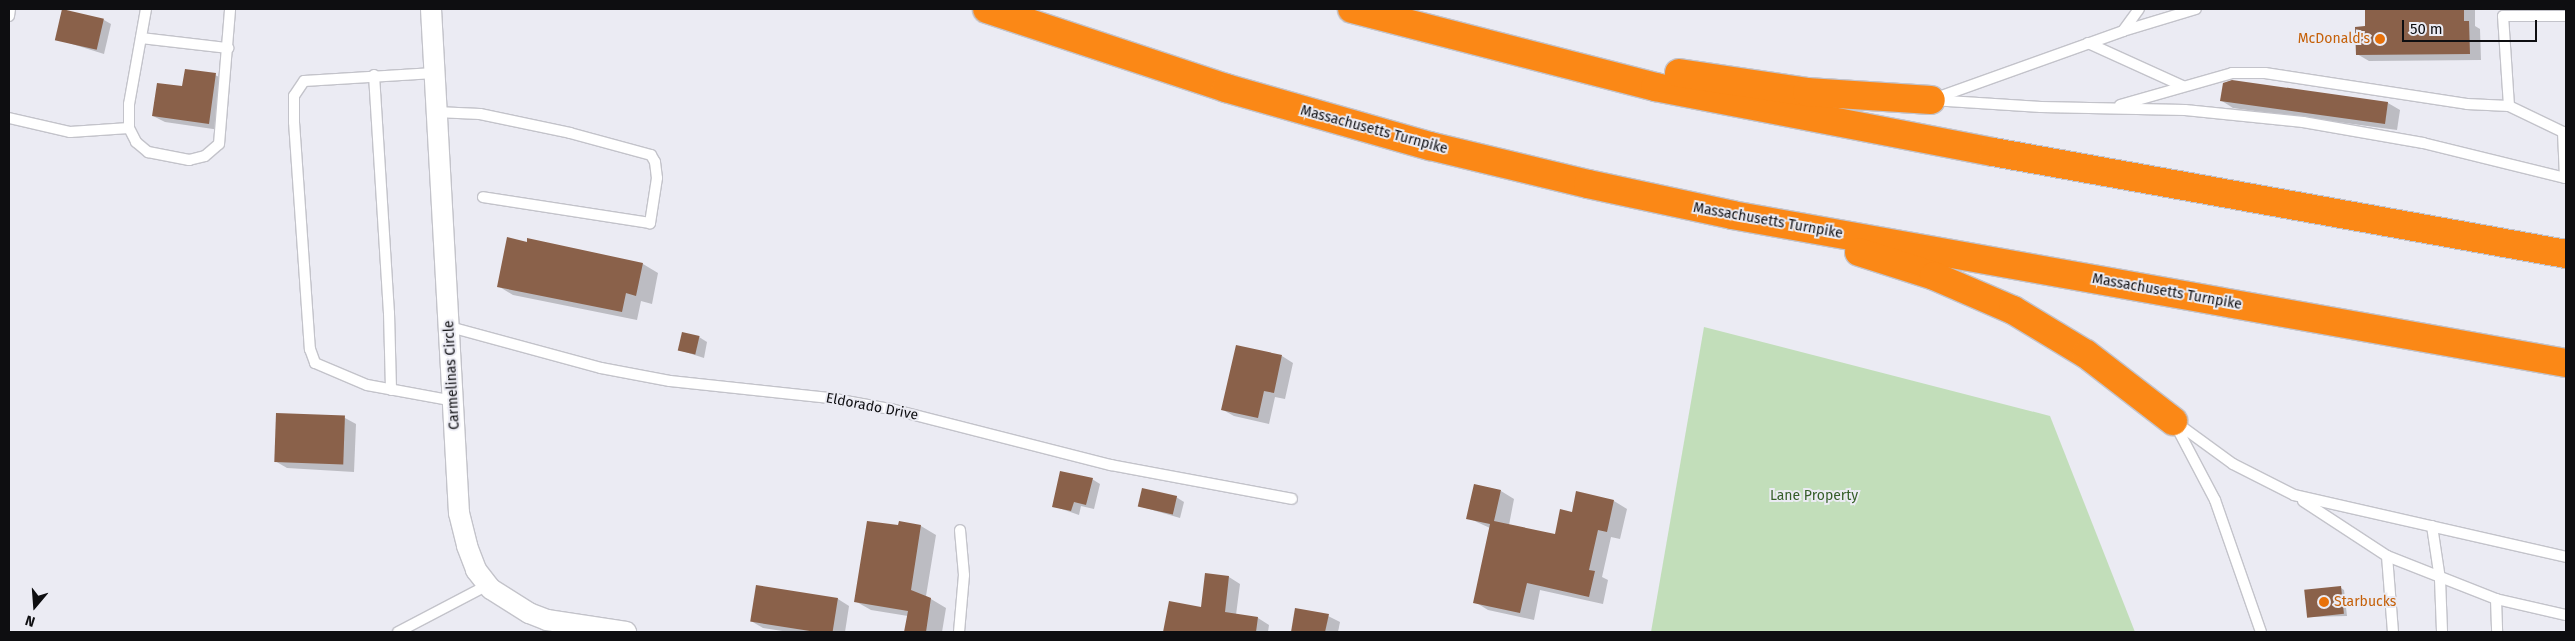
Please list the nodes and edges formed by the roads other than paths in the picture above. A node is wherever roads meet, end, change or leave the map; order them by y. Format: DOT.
graph roads {
  1 [pos="10,9"];
  2 [pos="146,9"];
  3 [pos="230,9"];
  4 [pos="431,9"];
  5 [pos="986,9"];
  6 [pos="1352,9"];
  7 [pos="2139,9"];
  8 [pos="2196,9"];
  9 [pos="2501,12"];
  10 [pos="9,16"];
  11 [pos="2566,16"];
  12 [pos="2123,31"];
  13 [pos="141,38"];
  14 [pos="1460,39"];
  15 [pos="2088,43"];
  16 [pos="228,48"];
  17 [pos="434,73"];
  18 [pos="374,75"];
  19 [pos="2183,86"];
  20 [pos="1931,100"];
  21 [pos="2509,106"];
  22 [pos="2110,108"];
  23 [pos="436,112"];
  24 [pos="9,118"];
  25 [pos="129,128"];
  26 [pos="2565,132"];
  27 [pos="2566,178"];
  28 [pos="483,197"];
  29 [pos="1755,219"];
  30 [pos="2566,254"];
  31 [pos="450,327"];
  32 [pos="2566,363"];
  33 [pos="391,390"];
  34 [pos="454,401"];
  35 [pos="2173,421"];
  36 [pos="2294,495"];
  37 [pos="1292,499"];
  38 [pos="2432,526"];
  39 [pos="960,530"];
  40 [pos="2387,556"];
  41 [pos="2566,557"];
  42 [pos="2440,579"];
  43 [pos="488,585"];
  44 [pos="2496,599"];
  45 [pos="2566,615"];
  46 [pos="546,626"];
  47 [pos="398,632"];
  48 [pos="626,632"];
  49 [pos="959,632"];
  50 [pos="2260,632"];
  51 [pos="2393,632"];
  52 [pos="2442,632"];
  53 [pos="2496,632"];
  1 -- 10 [label="lane"];
  2 -- 13 [label="lane"];
  3 -- 16 [label="lane"];
  4 -- 17 [label="street, Carmelinas Circle"];
  5 -- 29 [label="highway, Massachusetts Turnpike"];
  6 -- 14 [label="highway"];
  7 -- 12 [label="lane"];
  8 -- 12 [label="lane"];
  9 -- 11 [label="lane"];
  9 -- 21 [label="lane"];
  12 -- 15 [label="lane"];
  13 -- 16 [label="lane"];
  13 -- 25 [label="lane"];
  14 -- 20 [label="highway"];
  14 -- 30 [label="highway"];
  15 -- 19 [label="lane"];
  15 -- 20 [label="lane"];
  16 -- 25 [label="lane"];
  17 -- 18 [label="lane"];
  17 -- 23 [label="street, Carmelinas Circle"];
  18 -- 33 [label="lane"];
  18 -- 33 [label="lane"];
  19 -- 21 [label="lane"];
  19 -- 22 [label="lane"];
  20 -- 22 [label="lane"];
  21 -- 26 [label="lane"];
  22 -- 27 [label="lane"];
  23 -- 28 [label="lane"];
  23 -- 31 [label="street, Carmelinas Circle"];
  24 -- 25 [label="lane"];
  26 -- 27 [label="lane"];
  29 -- 32 [label="highway, Massachusetts Turnpike"];
  29 -- 35 [label="highway"];
  31 -- 34 [label="street, Carmelinas Circle"];
  31 -- 37 [label="lane, Eldorado Drive"];
  33 -- 34 [label="lane"];
  34 -- 43 [label="street, Carmelinas Circle"];
  35 -- 36 [label="lane"];
  35 -- 50 [label="lane"];
  36 -- 38 [label="lane"];
  36 -- 40 [label="lane"];
  38 -- 41 [label="lane"];
  38 -- 42 [label="lane"];
  39 -- 49 [label="lane"];
  40 -- 42 [label="lane"];
  40 -- 51 [label="lane"];
  42 -- 44 [label="lane"];
  42 -- 52 [label="lane"];
  43 -- 46 [label="street, Carmelinas Circle"];
  43 -- 47 [label="lane"];
  44 -- 45 [label="lane"];
  44 -- 53 [label="lane"];
  46 -- 48 [label="street, Carmelinas Circle"];
}
